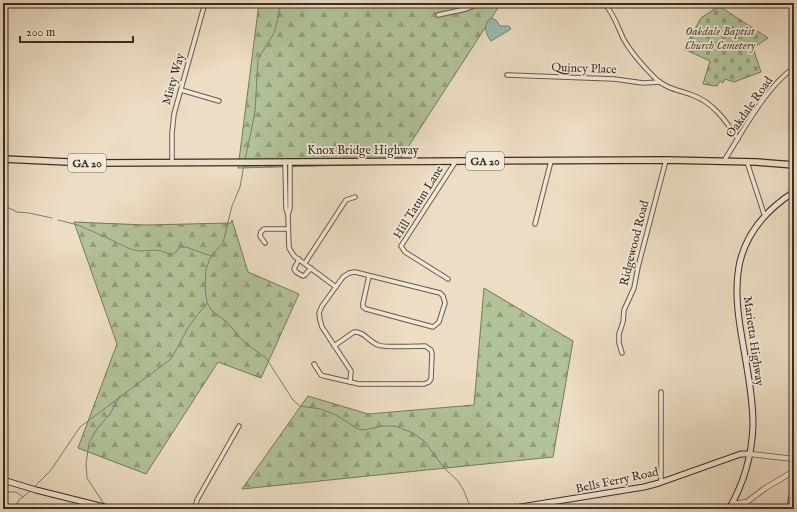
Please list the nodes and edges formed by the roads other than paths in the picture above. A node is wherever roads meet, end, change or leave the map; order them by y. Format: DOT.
graph roads {
  1 [pos="205,3"];
  2 [pos="481,3"];
  3 [pos="604,3"];
  4 [pos="438,15"];
  5 [pos="794,68"];
  6 [pos="507,75"];
  7 [pos="660,82"];
  8 [pos="181,90"];
  9 [pos="219,101"];
  10 [pos="738,139"];
  11 [pos="3,159"];
  12 [pos="666,160"];
  13 [pos="456,161"];
  14 [pos="551,161"];
  15 [pos="724,161"];
  16 [pos="172,162"];
  17 [pos="288,162"];
  18 [pos="747,162"];
  19 [pos="793,166"];
  20 [pos="794,192"];
  21 [pos="356,197"];
  22 [pos="765,217"];
  23 [pos="535,224"];
  24 [pos="288,229"];
  25 [pos="265,242"];
  26 [pos="299,259"];
  27 [pos="305,264"];
  28 [pos="310,268"];
  29 [pos="369,276"];
  30 [pos="448,279"];
  31 [pos="336,286"];
  32 [pos="334,346"];
  33 [pos="622,353"];
  34 [pos="314,364"];
  35 [pos="350,382"];
  36 [pos="661,392"];
  37 [pos="239,426"];
  38 [pos="750,454"];
  39 [pos="794,459"];
  40 [pos="794,471"];
  41 [pos="3,480"];
  42 [pos="662,482"];
  43 [pos="794,485"];
  44 [pos="745,502"];
  45 [pos="730,506"];
  46 [pos="112,509"];
  47 [pos="195,509"];
  48 [pos="508,509"];
  49 [pos="738,509"];
  50 [pos="789,509"];
  1 -- 8 [label="street, Misty Way"];
  2 -- 4 [label="street"];
  3 -- 7 [label="street"];
  5 -- 10 [label="street, Oakdale Road"];
  6 -- 7 [label="street, Quincy Place"];
  7 -- 10 [label="street"];
  8 -- 9 [label="street"];
  8 -- 16 [label="street, Misty Way"];
  10 -- 15 [label="street, Oakdale Road"];
  11 -- 16 [label="main road, Knox Bridge Highway / GA 20"];
  12 -- 14 [label="main road, Knox Bridge Highway / GA 20"];
  12 -- 15 [label="main road, Knox Bridge Highway / GA 20"];
  12 -- 33 [label="street, Ridgewood Road"];
  13 -- 14 [label="main road, Knox Bridge Highway / GA 20"];
  13 -- 17 [label="main road, Knox Bridge Highway / GA 20"];
  13 -- 30 [label="street, Hill Tatum Lane"];
  14 -- 23 [label="street"];
  15 -- 18 [label="main road, GA 20"];
  16 -- 17 [label="main road, Knox Bridge Highway / GA 20"];
  17 -- 24 [label="street"];
  18 -- 19 [label="main road, GA 20"];
  18 -- 22 [label="street"];
  20 -- 22 [label="main road, Marietta Highway"];
  21 -- 27 [label="street"];
  22 -- 38 [label="main road, Marietta Highway"];
  24 -- 25 [label="street"];
  24 -- 26 [label="street"];
  26 -- 27 [label="street"];
  26 -- 28 [label="street"];
  27 -- 28 [label="street"];
  28 -- 31 [label="street"];
  29 -- 29 [label="street"];
  29 -- 31 [label="street"];
  31 -- 32 [label="street"];
  32 -- 35 [label="street"];
  32 -- 35 [label="street"];
  34 -- 35 [label="street"];
  36 -- 42 [label="street"];
  37 -- 47 [label="street"];
  38 -- 39 [label="street"];
  38 -- 42 [label="main road, Bells Ferry Road"];
  38 -- 45 [label="main road, Marietta Highway"];
  40 -- 44 [label="street"];
  41 -- 46 [label="main road"];
  42 -- 48 [label="main road, Bells Ferry Road"];
  43 -- 50 [label="street"];
  44 -- 45 [label="street"];
  44 -- 49 [label="street"];
}
